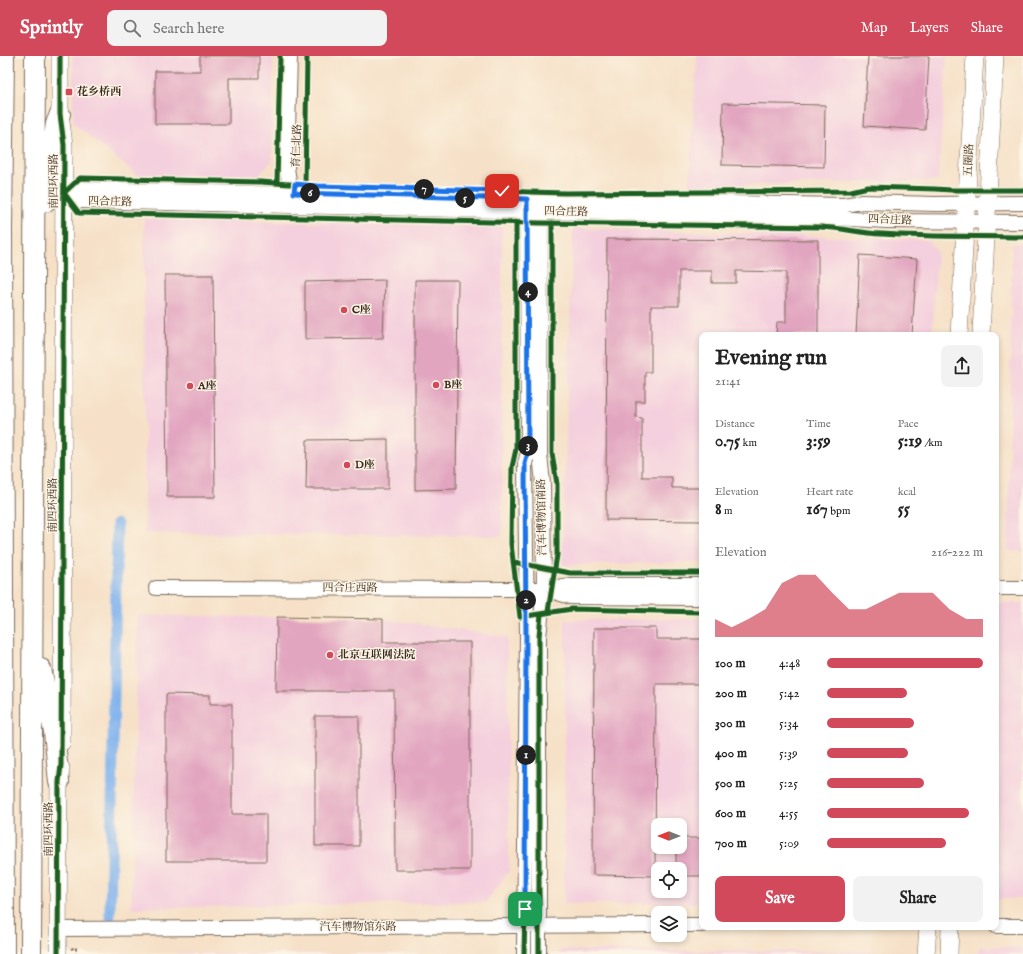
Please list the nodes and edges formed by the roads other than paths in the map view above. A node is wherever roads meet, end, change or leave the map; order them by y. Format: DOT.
graph roads {
  1 [pos="4,56"];
  2 [pos="35,56"];
  3 [pos="60,56"];
  4 [pos="290,56"];
  5 [pos="299,56"];
  6 [pos="975,56"];
  7 [pos="995,56"];
  8 [pos="60,114"];
  9 [pos="64,193"];
  10 [pos="292,197"];
  11 [pos="987,203"];
  12 [pos="1023,203"];
  13 [pos="966,204"];
  14 [pos="534,205"];
  15 [pos="965,222"];
  16 [pos="986,222"];
  17 [pos="1023,222"];
  18 [pos="1,231"];
  19 [pos="34,284"];
  20 [pos="959,332"];
  21 [pos="981,332"];
  22 [pos="699,585"];
  23 [pos="156,588"];
  24 [pos="999,588"];
  25 [pos="1023,588"];
  26 [pos="526,589"];
  27 [pos="544,589"];
  28 [pos="699,598"];
  29 [pos="33,628"];
  30 [pos="59,782"];
  31 [pos="525,925"];
  32 [pos="540,925"];
  33 [pos="651,925"];
  34 [pos="687,926"];
  35 [pos="699,926"];
  36 [pos="999,926"];
  37 [pos="1023,926"];
  38 [pos="58,928"];
  39 [pos="928,930"];
  40 [pos="950,930"];
  41 [pos="64,952"];
  42 [pos="4,954"];
  43 [pos="31,954"];
  44 [pos="524,954"];
  45 [pos="539,954"];
  46 [pos="926,954"];
  47 [pos="949,954"];
  1 -- 18 [label="highway"];
  2 -- 19 [label="highway, 南四环西路"];
  3 -- 8 [label="main road, 南四环西路"];
  4 -- 10 [label="street, 育仁北路"];
  5 -- 10 [label="street, 育仁北路"];
  6 -- 13 [label="main road, 五圈路"];
  7 -- 11 [label="main road, 五圈路"];
  8 -- 9 [label="main road, 南四环西路"];
  8 -- 19 [label="highway"];
  9 -- 10 [label="street, 四合庄路"];
  9 -- 30 [label="main road, 南四环西路"];
  10 -- 14 [label="street, 四合庄路"];
  11 -- 12 [label="street, 四合庄路"];
  11 -- 13 [label="street, 四合庄路"];
  11 -- 16 [label="main road, 五圈路"];
  13 -- 14 [label="street, 四合庄路"];
  13 -- 15 [label="main road, 五圈路"];
  14 -- 15 [label="street, 四合庄路"];
  14 -- 26 [label="street, 汽车博物馆南路"];
  14 -- 27 [label="street, 汽车博物馆南路"];
  15 -- 16 [label="street, 四合庄路"];
  15 -- 20 [label="main road, 五圈路"];
  16 -- 17 [label="street, 四合庄路"];
  16 -- 21 [label="main road, 五圈路"];
  18 -- 42 [label="highway"];
  19 -- 29 [label="highway, 南四环西路"];
  22 -- 27 [label="street, 四合庄西路"];
  23 -- 26 [label="street, 四合庄西路"];
  24 -- 25 [label="street"];
  26 -- 27 [label="street, 四合庄西路"];
  26 -- 31 [label="street, 汽车博物馆南路"];
  27 -- 28 [label="street, 四合庄西路"];
  27 -- 32 [label="street, 汽车博物馆南路"];
  29 -- 30 [label="highway"];
  29 -- 43 [label="highway, 南四环西路"];
  30 -- 38 [label="main road, 南四环西路"];
  31 -- 32 [label="street, 汽车博物馆东路"];
  31 -- 38 [label="street, 汽车博物馆东路"];
  31 -- 44 [label="street, 汽车博物馆南路"];
  32 -- 33 [label="street, 汽车博物馆东路"];
  32 -- 45 [label="street, 汽车博物馆南路"];
  34 -- 35 [label="street"];
  36 -- 37 [label="street"];
  38 -- 41 [label="main road, 南四环西路"];
  39 -- 46 [label="main road"];
  40 -- 47 [label="main road"];
}
